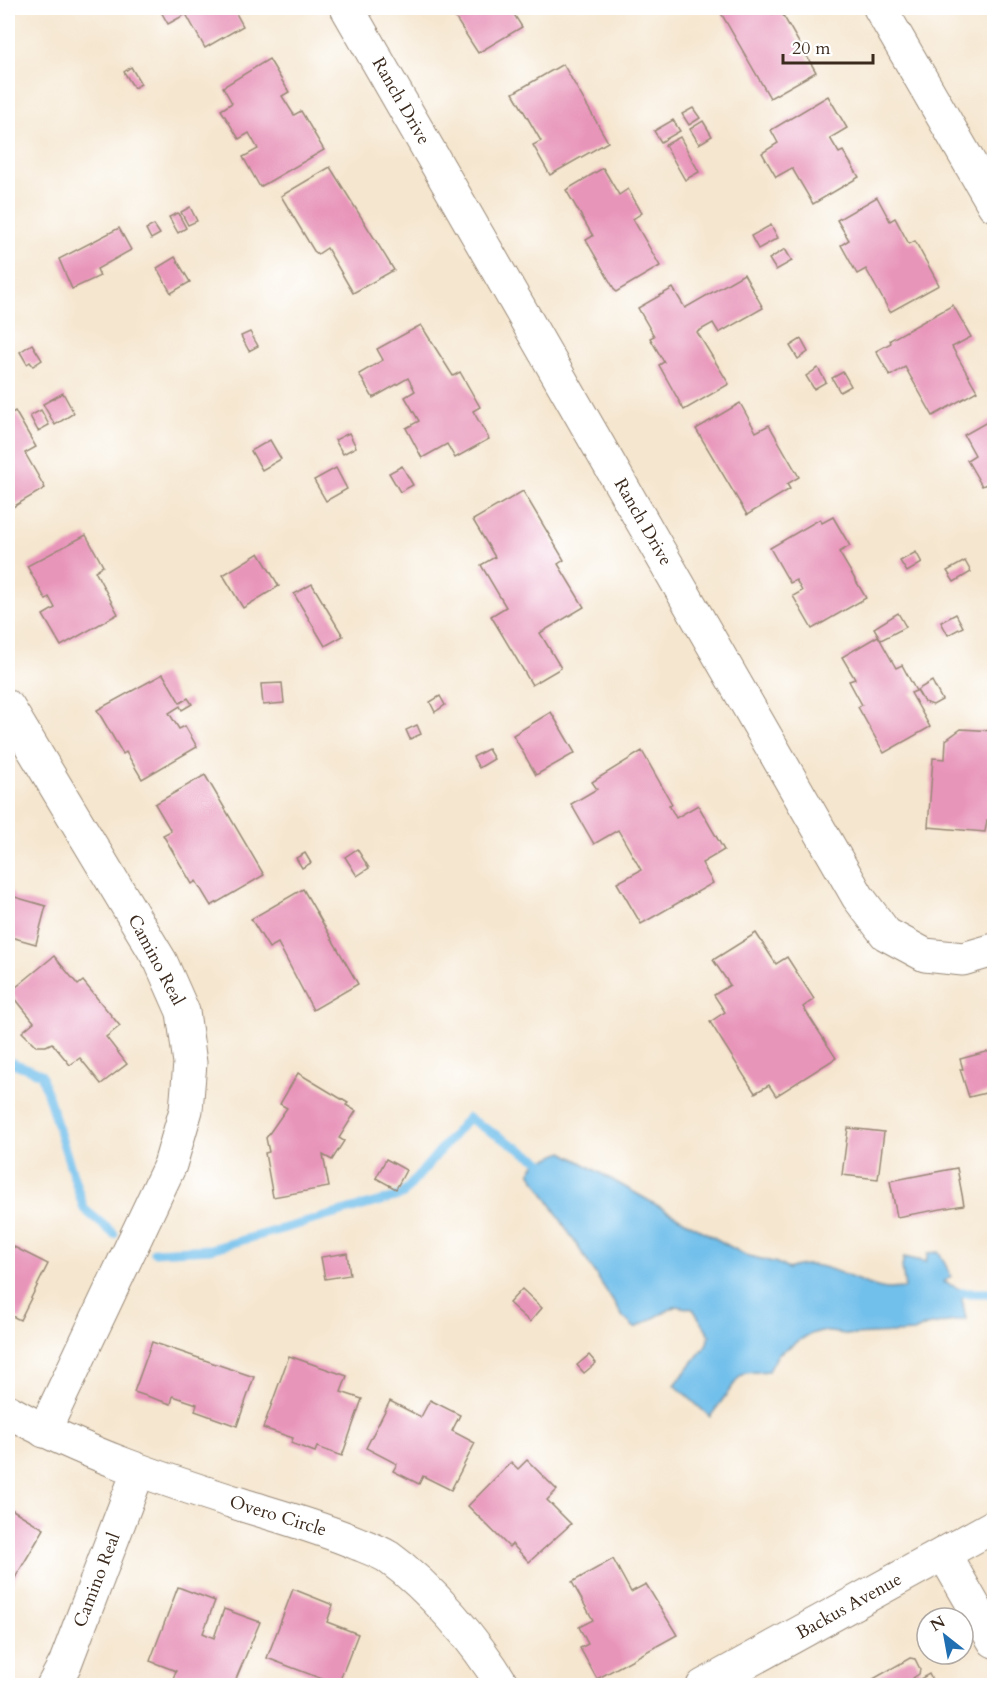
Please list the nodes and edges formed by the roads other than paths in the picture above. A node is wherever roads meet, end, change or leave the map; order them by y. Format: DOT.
graph roads {
  1 [pos="347,8"];
  2 [pos="880,8"];
  3 [pos="994,205"];
  4 [pos="8,707"];
  5 [pos="994,950"];
  6 [pos="8,1411"];
  7 [pos="44,1431"];
  8 [pos="138,1472"];
  9 [pos="994,1526"];
  10 [pos="944,1554"];
  11 [pos="994,1641"];
  12 [pos="53,1686"];
  13 [pos="503,1686"];
  14 [pos="703,1686"];
  1 -- 5 [label="street, Ranch Drive"];
  2 -- 3 [label="street"];
  4 -- 7 [label="street, Camino Real"];
  6 -- 7 [label="street, Overo Circle"];
  7 -- 8 [label="street, Overo Circle"];
  8 -- 12 [label="street, Camino Real"];
  8 -- 13 [label="street, Overo Circle"];
  9 -- 10 [label="street, Backus Avenue"];
  10 -- 11 [label="street"];
  10 -- 14 [label="street, Backus Avenue"];
}
